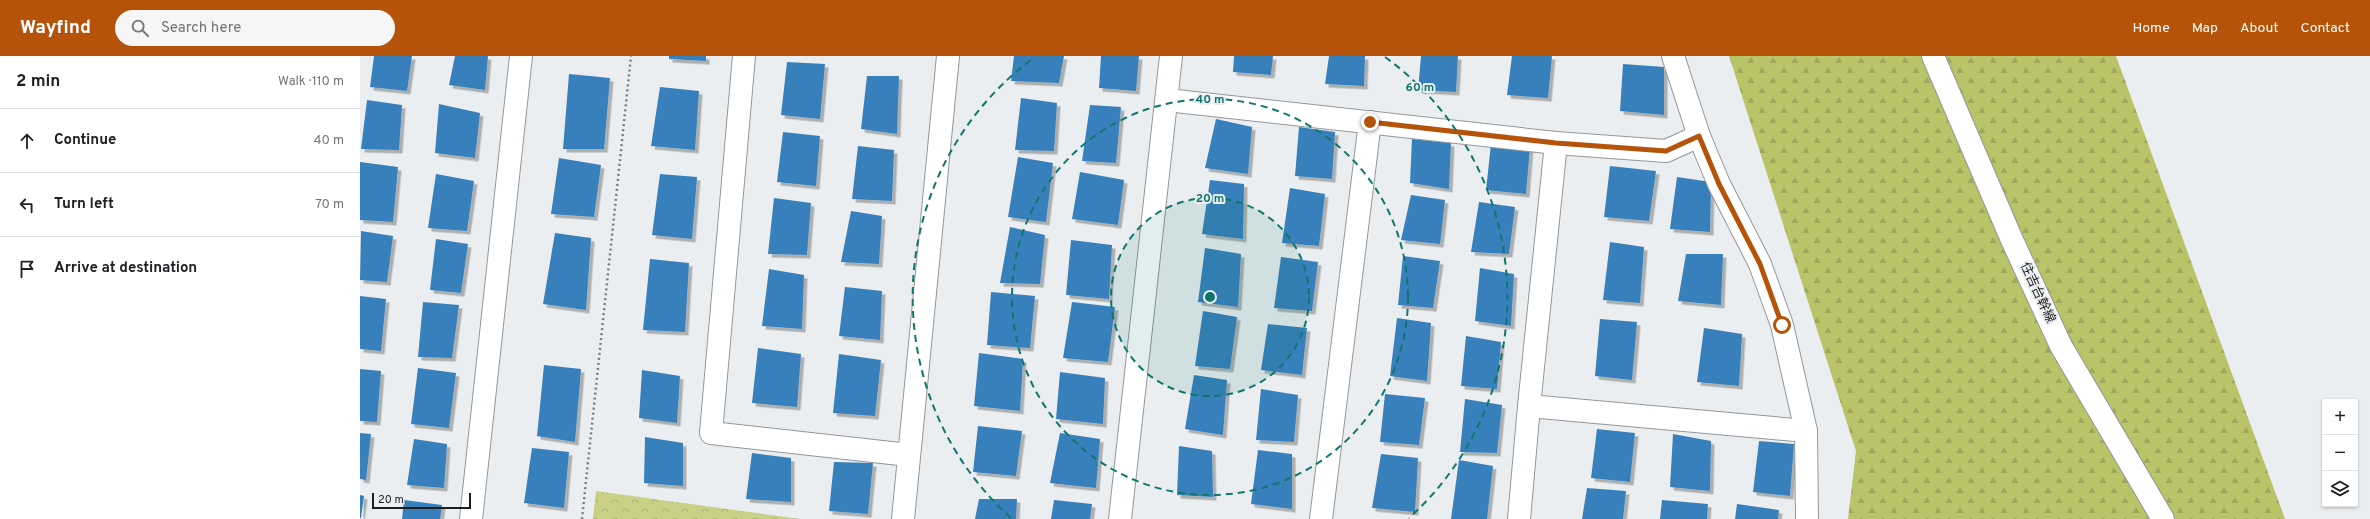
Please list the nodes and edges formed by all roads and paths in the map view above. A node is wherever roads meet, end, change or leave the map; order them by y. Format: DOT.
graph roads {
  1 [pos="521,56"];
  2 [pos="631,56"];
  3 [pos="744,56"];
  4 [pos="948,56"];
  5 [pos="1171,56"];
  6 [pos="1673,56"];
  7 [pos="1933,56"];
  8 [pos="1167,100"];
  9 [pos="1370,122"];
  10 [pos="1699,136"];
  11 [pos="1556,143"];
  12 [pos="1529,406"];
  13 [pos="1806,431"];
  14 [pos="909,455"];
  15 [pos="471,519"];
  16 [pos="582,519"];
  17 [pos="903,519"];
  18 [pos="1120,519"];
  19 [pos="1321,519"];
  20 [pos="1520,519"];
  21 [pos="1806,519"];
  22 [pos="2163,519"];
  1 -- 15 [label="street"];
  2 -- 16 [label="path"];
  3 -- 14 [label="street"];
  4 -- 14 [label="street"];
  5 -- 8 [label="street"];
  6 -- 10 [label="street"];
  7 -- 22 [label="street, 住吉台幹線"];
  8 -- 9 [label="street"];
  8 -- 18 [label="street"];
  9 -- 11 [label="street"];
  9 -- 19 [label="street"];
  10 -- 11 [label="street"];
  10 -- 13 [label="street"];
  11 -- 12 [label="street"];
  12 -- 13 [label="street"];
  12 -- 20 [label="street"];
  13 -- 21 [label="street"];
  14 -- 17 [label="street"];
}
